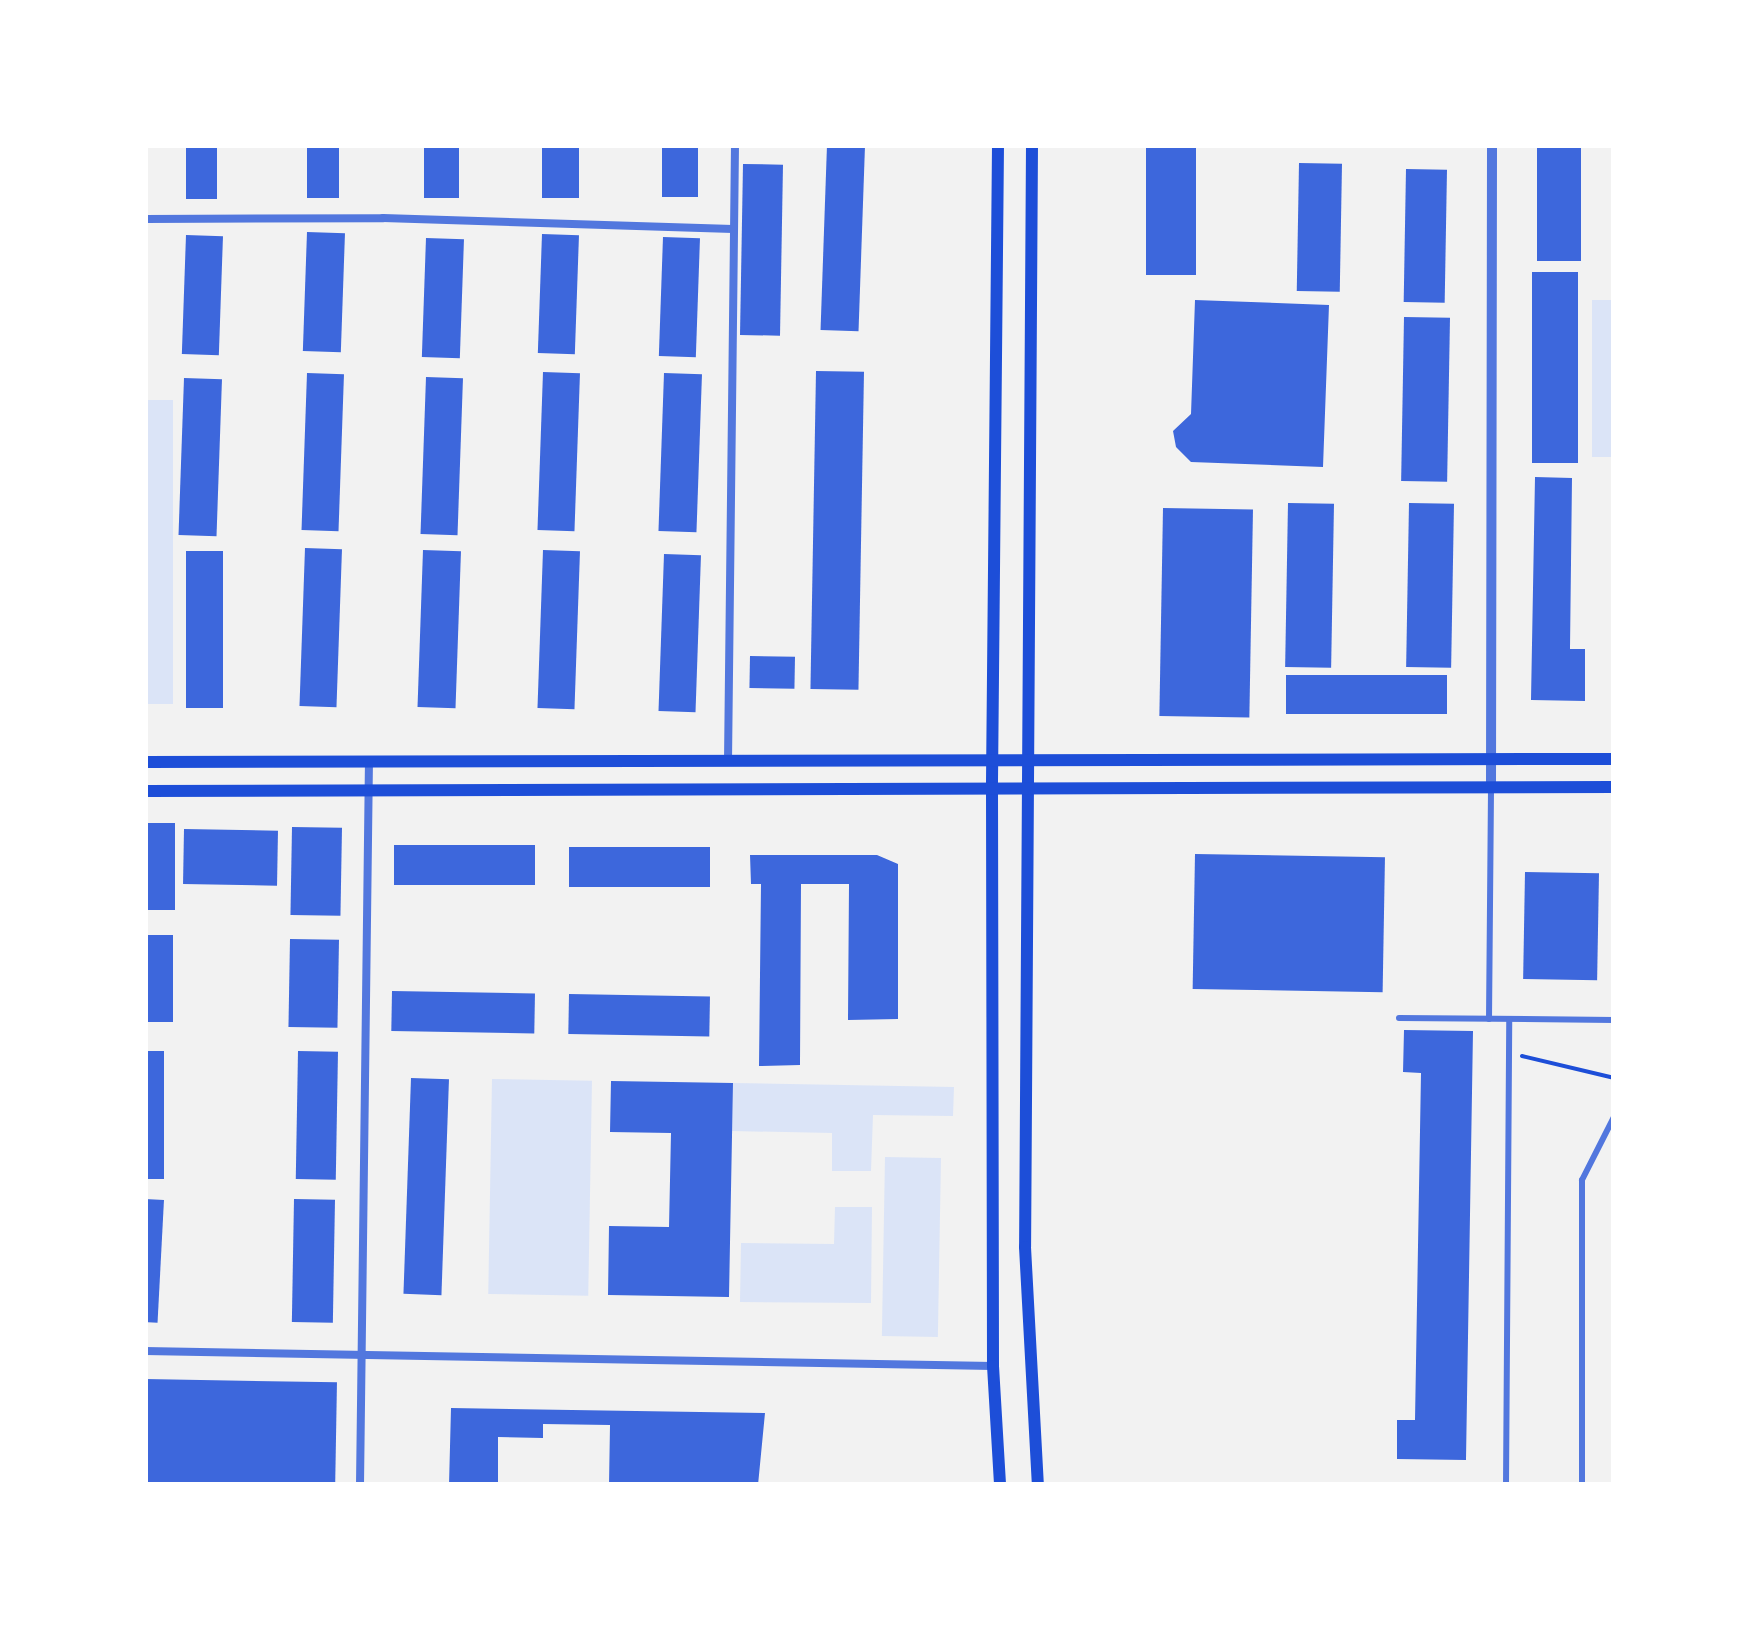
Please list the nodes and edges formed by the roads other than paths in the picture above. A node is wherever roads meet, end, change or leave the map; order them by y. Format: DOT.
graph roads {
  1 [pos="735,145"];
  2 [pos="998,145"];
  3 [pos="1032,145"];
  4 [pos="1492,145"];
  5 [pos="145,219"];
  6 [pos="733,229"];
  7 [pos="993,758"];
  8 [pos="1492,758"];
  9 [pos="1614,759"];
  10 [pos="1026,760"];
  11 [pos="368,761"];
  12 [pos="145,762"];
  13 [pos="728,762"];
  14 [pos="1491,786"];
  15 [pos="992,787"];
  16 [pos="1614,787"];
  17 [pos="1026,788"];
  18 [pos="369,790"];
  19 [pos="145,791"];
  20 [pos="1399,1018"];
  21 [pos="1489,1019"];
  22 [pos="1510,1019"];
  23 [pos="1614,1020"];
  24 [pos="1614,1117"];
  25 [pos="145,1351"];
  26 [pos="362,1356"];
  27 [pos="994,1366"];
  28 [pos="360,1485"];
  29 [pos="1000,1485"];
  30 [pos="1038,1485"];
  31 [pos="1506,1485"];
  32 [pos="1582,1485"];
  1 -- 6 [label="street"];
  2 -- 7 [label="main road"];
  3 -- 10 [label="main road"];
  4 -- 8 [label="street"];
  5 -- 6 [label="street"];
  6 -- 13 [label="street"];
  7 -- 10 [label="main road"];
  7 -- 13 [label="main road"];
  7 -- 15 [label="main road"];
  8 -- 9 [label="main road"];
  8 -- 10 [label="main road"];
  8 -- 14 [label="street"];
  10 -- 17 [label="main road"];
  11 -- 12 [label="main road"];
  11 -- 13 [label="main road"];
  11 -- 18 [label="street"];
  14 -- 16 [label="main road"];
  14 -- 17 [label="main road"];
  14 -- 21 [label="street"];
  15 -- 17 [label="main road"];
  15 -- 18 [label="main road"];
  15 -- 27 [label="main road"];
  17 -- 30 [label="main road"];
  18 -- 19 [label="main road"];
  18 -- 26 [label="street"];
  20 -- 21 [label="street"];
  21 -- 22 [label="street"];
  22 -- 23 [label="street"];
  22 -- 31 [label="street"];
  24 -- 32 [label="street"];
  25 -- 26 [label="street"];
  26 -- 27 [label="street"];
  26 -- 28 [label="street"];
  27 -- 29 [label="main road"];
}
